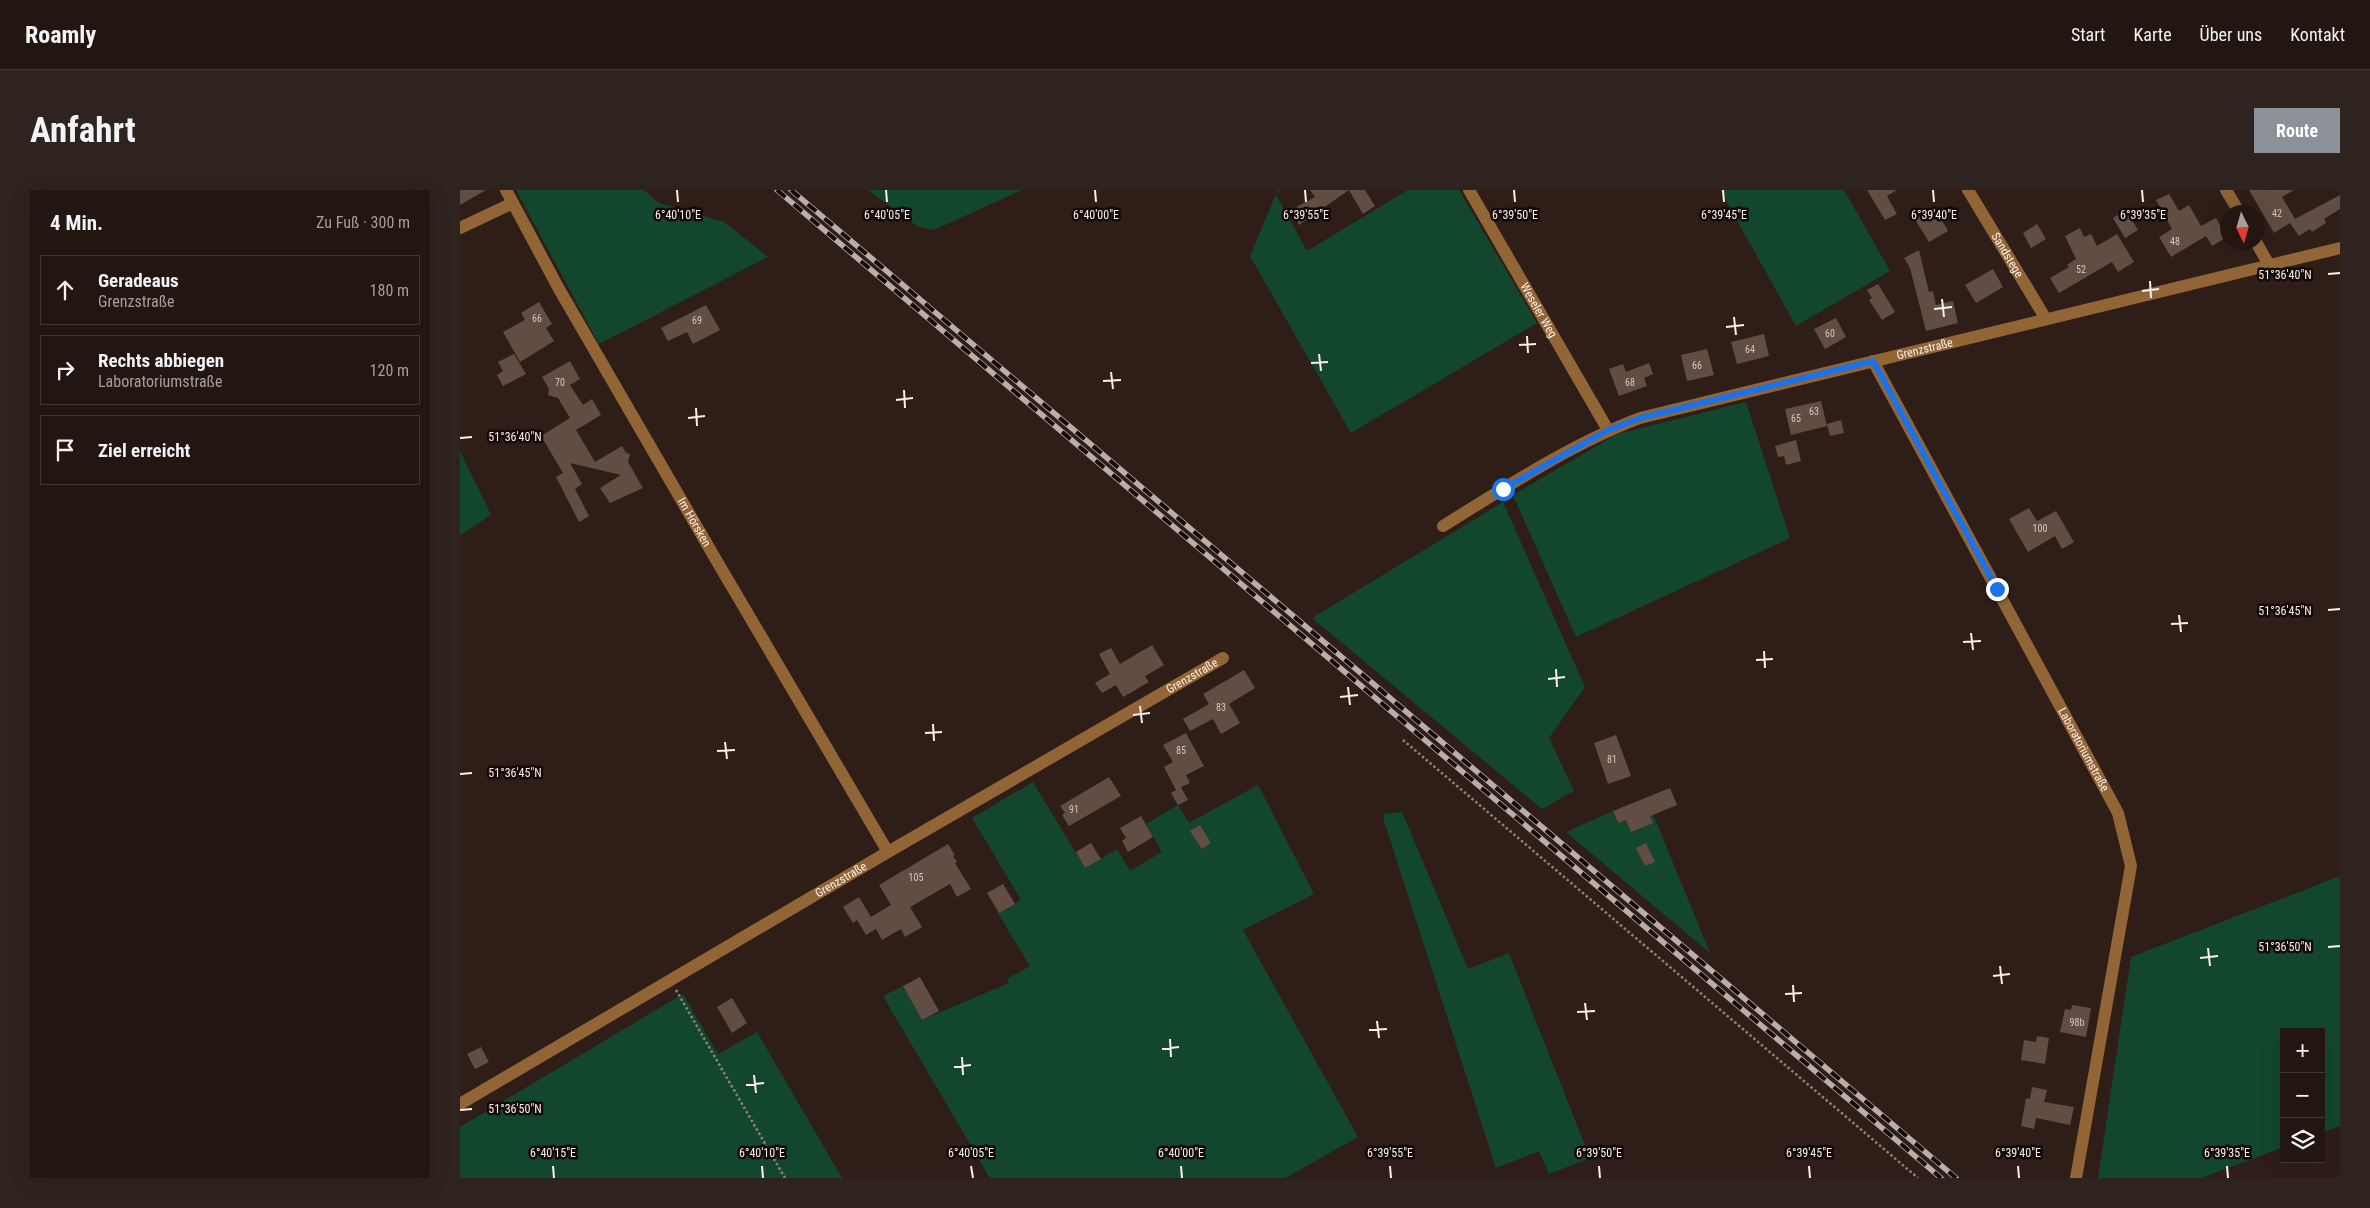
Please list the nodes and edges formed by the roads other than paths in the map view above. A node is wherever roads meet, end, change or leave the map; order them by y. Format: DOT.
graph roads {
  1 [pos="506,190"];
  2 [pos="1469,190"];
  3 [pos="1968,190"];
  4 [pos="2226,190"];
  5 [pos="513,203"];
  6 [pos="2234,205"];
  7 [pos="460,228"];
  8 [pos="2340,248"];
  9 [pos="2261,250"];
  10 [pos="2269,265"];
  11 [pos="2046,320"];
  12 [pos="1873,361"];
  13 [pos="1608,430"];
  14 [pos="1443,526"];
  15 [pos="1223,658"];
  16 [pos="888,852"];
  17 [pos="460,1104"];
  18 [pos="2076,1178"];
  1 -- 5 [label="street, Im Hörsken"];
  2 -- 13 [label="street, Weseler Weg"];
  3 -- 11 [label="street, Sandstege"];
  4 -- 6 [label="street"];
  5 -- 7 [label="street"];
  5 -- 16 [label="street, Im Hörsken"];
  8 -- 10 [label="street, Grenzstraße"];
  9 -- 10 [label="street"];
  10 -- 11 [label="street, Grenzstraße"];
  11 -- 12 [label="street, Grenzstraße"];
  12 -- 13 [label="street, Grenzstraße"];
  12 -- 18 [label="street, Laboratoriumstraße"];
  13 -- 14 [label="street, Grenzstraße"];
  15 -- 16 [label="street, Grenzstraße"];
  16 -- 17 [label="street, Grenzstraße"];
}
